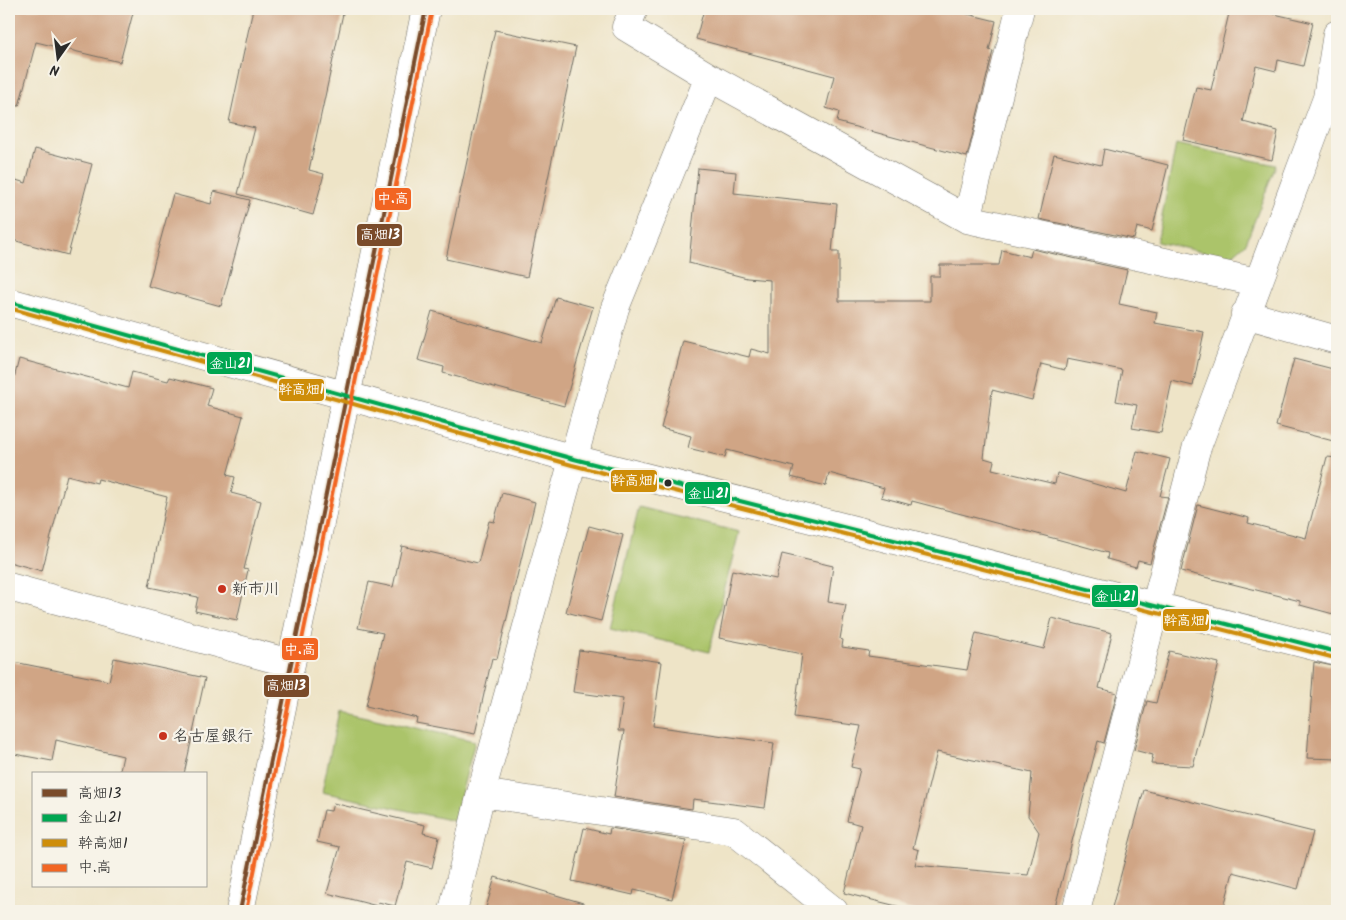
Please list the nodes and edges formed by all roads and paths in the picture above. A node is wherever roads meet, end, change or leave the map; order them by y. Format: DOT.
graph roads {
  1 [pos="426,9"];
  2 [pos="634,9"];
  3 [pos="1020,9"];
  4 [pos="1337,34"];
  5 [pos="709,77"];
  6 [pos="1334,82"];
  7 [pos="967,219"];
  8 [pos="1257,282"];
  9 [pos="9,302"];
  10 [pos="1245,314"];
  11 [pos="1337,340"];
  12 [pos="345,394"];
  13 [pos="574,459"];
  14 [pos="9,587"];
  15 [pos="1155,606"];
  16 [pos="1337,652"];
  17 [pos="290,663"];
  18 [pos="481,793"];
  19 [pos="240,911"];
  20 [pos="453,911"];
  21 [pos="834,911"];
  22 [pos="1076,911"];
  1 -- 12 [label="street"];
  2 -- 5 [label="street"];
  3 -- 7 [label="street"];
  4 -- 6 [label="street"];
  5 -- 7 [label="street"];
  5 -- 13 [label="street"];
  6 -- 8 [label="street"];
  7 -- 8 [label="street"];
  8 -- 10 [label="street"];
  9 -- 12 [label="street"];
  10 -- 11 [label="street"];
  10 -- 15 [label="street"];
  12 -- 13 [label="street"];
  12 -- 17 [label="street"];
  13 -- 15 [label="street"];
  13 -- 18 [label="street"];
  14 -- 17 [label="street"];
  15 -- 16 [label="street"];
  15 -- 22 [label="street"];
  17 -- 19 [label="street"];
  18 -- 20 [label="street"];
  18 -- 21 [label="street"];
}
